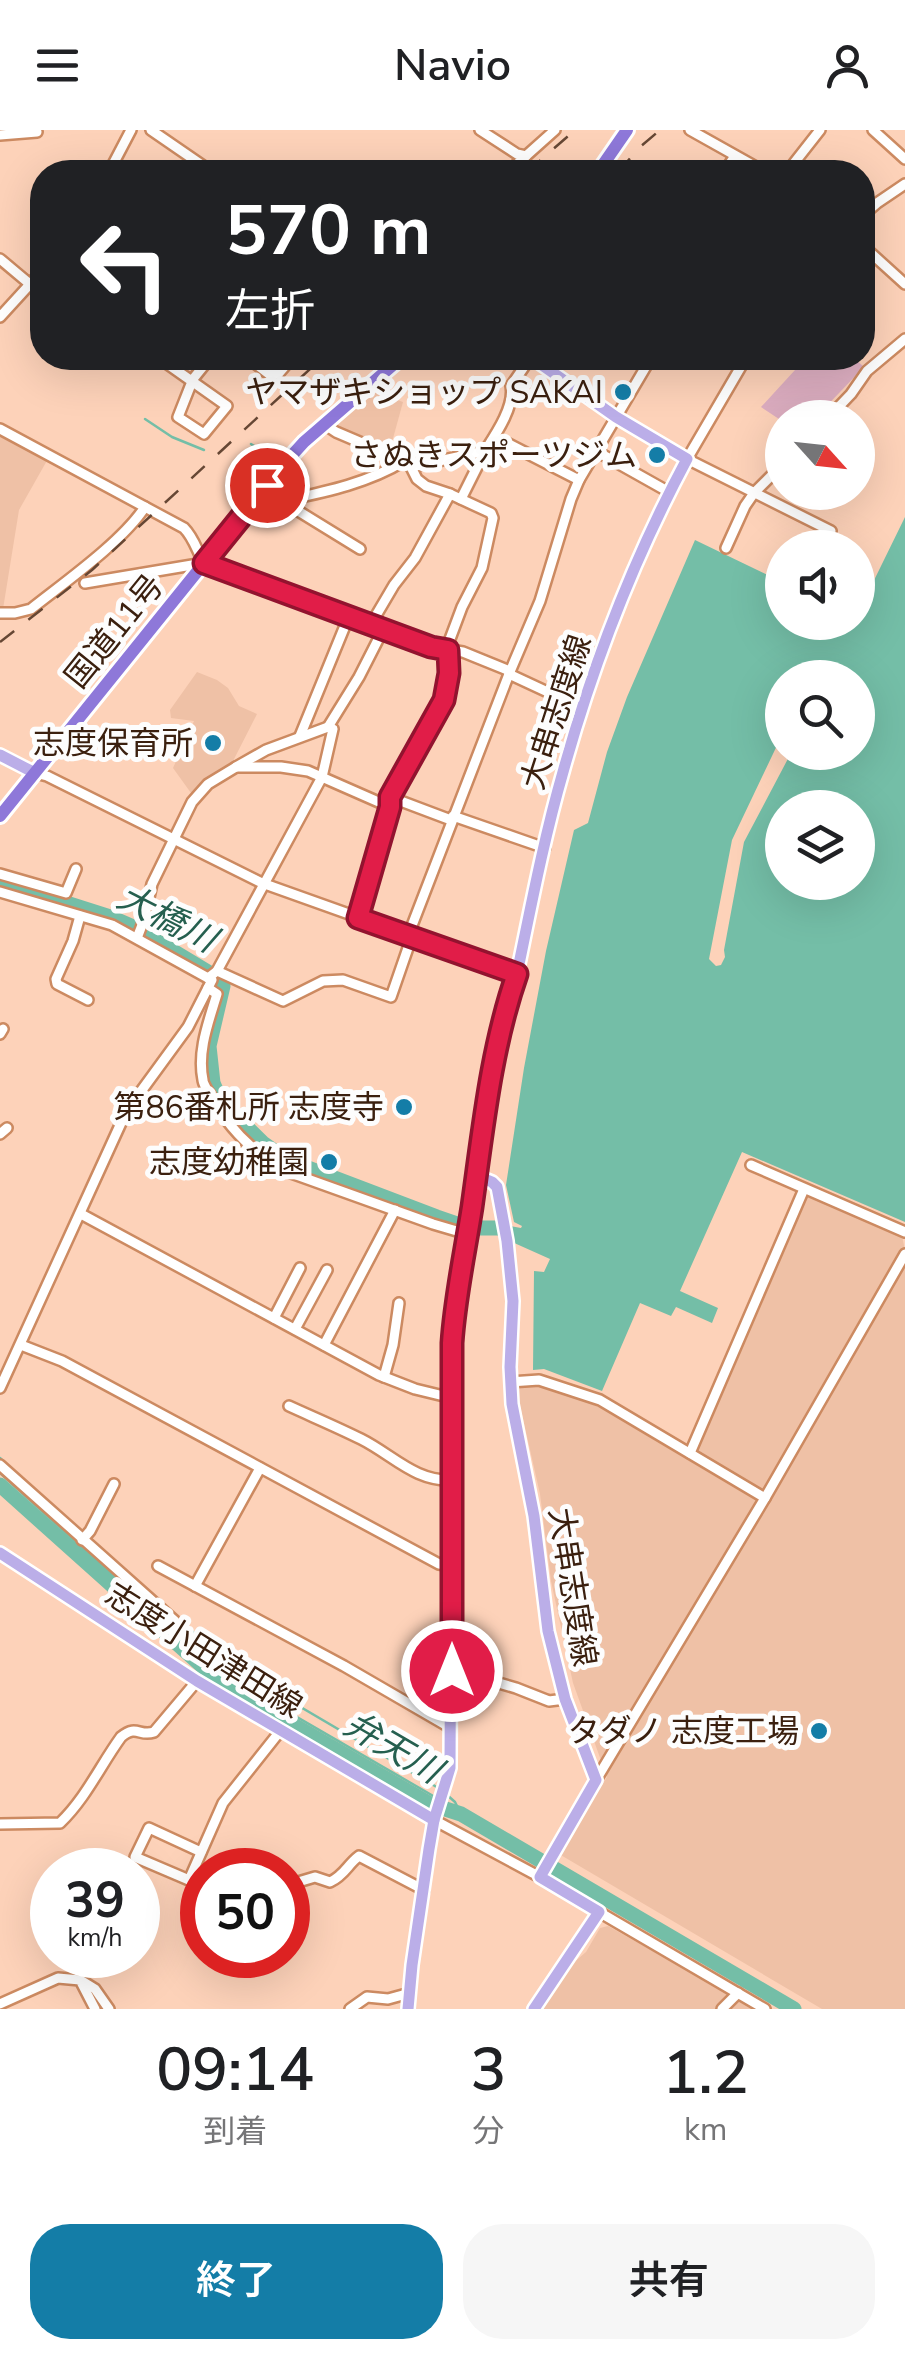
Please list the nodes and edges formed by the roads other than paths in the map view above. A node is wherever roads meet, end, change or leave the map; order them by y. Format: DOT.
graph roads {
  1 [pos="131,130"];
  2 [pos="150,130"];
  3 [pos="480,130"];
  4 [pos="555,130"];
  5 [pos="627,130"];
  6 [pos="692,130"];
  7 [pos="820,130"];
  8 [pos="873,130"];
  9 [pos="37,132"];
  10 [pos="0,136"];
  11 [pos="526,156"];
  12 [pos="735,156"];
  13 [pos="905,159"];
  14 [pos="115,160"];
  15 [pos="194,160"];
  16 [pos="522,160"];
  17 [pos="606,160"];
  18 [pos="732,160"];
  19 [pos="742,160"];
  20 [pos="796,160"];
  21 [pos="905,184"];
  22 [pos="875,205"];
  23 [pos="875,256"];
  24 [pos="0,259"];
  25 [pos="30,284"];
  26 [pos="905,284"];
  27 [pos="30,286"];
  28 [pos="0,317"];
  29 [pos="905,339"];
  30 [pos="875,363"];
  31 [pos="178,370"];
  32 [pos="201,370"];
  33 [pos="387,370"];
  34 [pos="522,370"];
  35 [pos="548,370"];
  36 [pos="644,370"];
  37 [pos="739,370"];
  38 [pos="870,370"];
  39 [pos="193,380"];
  40 [pos="846,400"];
  41 [pos="616,417"];
  42 [pos="324,424"];
  43 [pos="0,429"];
  44 [pos="494,437"];
  45 [pos="596,451"];
  46 [pos="485,452"];
  47 [pos="687,459"];
  48 [pos="408,464"];
  49 [pos="579,480"];
  50 [pos="765,482"];
  51 [pos="669,492"];
  52 [pos="754,493"];
  53 [pos="450,494"];
  54 [pos="461,499"];
  55 [pos="282,501"];
  56 [pos="250,506"];
  57 [pos="145,507"];
  58 [pos="831,530"];
  59 [pos="726,548"];
  60 [pos="360,549"];
  61 [pos="204,563"];
  62 [pos="85,583"];
  63 [pos="0,612"];
  64 [pos="348,616"];
  65 [pos="371,624"];
  66 [pos="384,628"];
  67 [pos="448,650"];
  68 [pos="510,672"];
  69 [pos="582,708"];
  70 [pos="328,727"];
  71 [pos="300,736"];
  72 [pos="0,755"];
  73 [pos="236,767"];
  74 [pos="35,773"];
  75 [pos="322,776"];
  76 [pos="390,802"];
  77 [pos="0,816"];
  78 [pos="452,818"];
  79 [pos="174,840"];
  80 [pos="545,848"];
  81 [pos="76,869"];
  82 [pos="0,874"];
  83 [pos="265,884"];
  84 [pos="0,892"];
  85 [pos="80,916"];
  86 [pos="358,918"];
  87 [pos="408,936"];
  88 [pos="137,938"];
  89 [pos="517,974"];
  90 [pos="211,979"];
  91 [pos="88,1000"];
  92 [pos="752,1165"];
  93 [pos="475,1175"];
  94 [pos="804,1188"];
  95 [pos="395,1210"];
  96 [pos="81,1214"];
  97 [pos="468,1229"];
  98 [pos="905,1232"];
  99 [pos="905,1254"];
  100 [pos="300,1268"];
  101 [pos="327,1270"];
  102 [pos="399,1302"];
  103 [pos="274,1318"];
  104 [pos="295,1329"];
  105 [pos="21,1345"];
  106 [pos="324,1345"];
  107 [pos="384,1377"];
  108 [pos="510,1382"];
  109 [pos="0,1388"];
  110 [pos="452,1398"];
  111 [pos="289,1406"];
  112 [pos="690,1452"];
  113 [pos="0,1464"];
  114 [pos="260,1468"];
  115 [pos="452,1480"];
  116 [pos="114,1484"];
  117 [pos="765,1498"];
  118 [pos="82,1540"];
  119 [pos="0,1553"];
  120 [pos="158,1566"];
  121 [pos="452,1566"];
  122 [pos="195,1586"];
  123 [pos="174,1621"];
  124 [pos="452,1671"];
  125 [pos="197,1681"];
  126 [pos="565,1698"];
  127 [pos="451,1728"];
  128 [pos="281,1730"];
  129 [pos="596,1780"];
  130 [pos="434,1820"];
  131 [pos="0,1824"];
  132 [pos="192,1848"];
  133 [pos="203,1848"];
  134 [pos="542,1872"];
  135 [pos="180,1876"];
  136 [pos="310,1878"];
  137 [pos="424,1890"];
  138 [pos="600,1912"];
  139 [pos="80,1980"];
  140 [pos="738,1992"];
  141 [pos="410,1993"];
  142 [pos="0,2004"];
  143 [pos="96,2009"];
  144 [pos="108,2009"];
  145 [pos="350,2009"];
  146 [pos="408,2009"];
  147 [pos="534,2009"];
  148 [pos="722,2009"];
  149 [pos="766,2009"];
  1 -- 14 [label="street"];
  2 -- 15 [label="street"];
  3 -- 11 [label="street"];
  4 -- 11 [label="street"];
  5 -- 17 [label="highway"];
  6 -- 12 [label="street"];
  7 -- 20 [label="street"];
  8 -- 13 [label="street"];
  9 -- 10 [label="street"];
  11 -- 16 [label="street"];
  12 -- 18 [label="street"];
  12 -- 19 [label="street"];
  21 -- 22 [label="street"];
  23 -- 26 [label="street"];
  24 -- 25 [label="street"];
  27 -- 28 [label="street"];
  29 -- 30 [label="street"];
  31 -- 39 [label="street"];
  32 -- 39 [label="street"];
  33 -- 42 [label="highway, 国道11号"];
  34 -- 44 [label="street"];
  35 -- 41 [label="main road"];
  36 -- 41 [label="street"];
  37 -- 47 [label="street"];
  38 -- 40 [label="street"];
  39 -- 39 [label="street"];
  41 -- 45 [label="street"];
  41 -- 47 [label="main road"];
  42 -- 48 [label="street"];
  42 -- 56 [label="highway, 国道11号"];
  43 -- 57 [label="street"];
  44 -- 46 [label="street"];
  44 -- 49 [label="street"];
  45 -- 49 [label="street"];
  45 -- 51 [label="street"];
  46 -- 48 [label="street"];
  46 -- 54 [label="street"];
  47 -- 51 [label="main road, 大串志度線"];
  47 -- 52 [label="street"];
  48 -- 53 [label="street"];
  48 -- 55 [label="street"];
  49 -- 68 [label="street"];
  50 -- 52 [label="street"];
  51 -- 69 [label="main road, 大串志度線"];
  52 -- 58 [label="street"];
  52 -- 59 [label="street"];
  53 -- 54 [label="street"];
  53 -- 65 [label="street"];
  54 -- 67 [label="street"];
  55 -- 56 [label="street"];
  55 -- 60 [label="street"];
  56 -- 61 [label="highway, 国道11号"];
  57 -- 61 [label="street"];
  57 -- 63 [label="street"];
  61 -- 62 [label="street"];
  61 -- 64 [label="street"];
  61 -- 74 [label="highway, 国道11号"];
  64 -- 65 [label="street"];
  64 -- 71 [label="street"];
  65 -- 66 [label="street"];
  66 -- 67 [label="street"];
  66 -- 70 [label="street"];
  67 -- 68 [label="street"];
  67 -- 76 [label="street"];
  68 -- 69 [label="street"];
  68 -- 78 [label="street"];
  69 -- 80 [label="main road, 大串志度線"];
  70 -- 71 [label="street"];
  70 -- 75 [label="street"];
  71 -- 73 [label="street"];
  72 -- 74 [label="main road"];
  73 -- 75 [label="street"];
  73 -- 79 [label="street"];
  74 -- 77 [label="highway, 国道11号"];
  74 -- 79 [label="street"];
  75 -- 76 [label="street"];
  75 -- 83 [label="street"];
  76 -- 78 [label="street"];
  76 -- 86 [label="street"];
  78 -- 80 [label="street"];
  78 -- 87 [label="street"];
  79 -- 83 [label="street"];
  79 -- 88 [label="street"];
  80 -- 89 [label="main road, 大串志度線"];
  81 -- 82 [label="street"];
  83 -- 86 [label="street"];
  83 -- 90 [label="street"];
  84 -- 85 [label="street"];
  85 -- 88 [label="street"];
  85 -- 91 [label="street"];
  86 -- 87 [label="street"];
  87 -- 89 [label="street"];
  87 -- 90 [label="street"];
  88 -- 90 [label="street"];
  89 -- 93 [label="main road, 大串志度線"];
  90 -- 95 [label="street"];
  90 -- 96 [label="street"];
  92 -- 94 [label="street"];
  93 -- 97 [label="main road, 大串志度線"];
  93 -- 108 [label="main road, 大串志度線"];
  94 -- 98 [label="street"];
  94 -- 112 [label="street"];
  95 -- 97 [label="street"];
  95 -- 106 [label="street"];
  96 -- 103 [label="street"];
  96 -- 105 [label="street"];
  97 -- 110 [label="main road, 大串志度線"];
  99 -- 117 [label="street"];
  100 -- 103 [label="street"];
  101 -- 104 [label="street"];
  102 -- 107 [label="street"];
  103 -- 104 [label="street"];
  104 -- 106 [label="street"];
  105 -- 109 [label="street"];
  105 -- 114 [label="street"];
  106 -- 107 [label="street"];
  107 -- 110 [label="street"];
  108 -- 112 [label="street"];
  108 -- 126 [label="main road, 大串志度線"];
  110 -- 115 [label="main road, 大串志度線"];
  111 -- 115 [label="street"];
  112 -- 117 [label="street"];
  113 -- 118 [label="street"];
  114 -- 121 [label="street"];
  114 -- 122 [label="street"];
  115 -- 121 [label="main road, 大串志度線"];
  116 -- 118 [label="street"];
  117 -- 129 [label="street"];
  118 -- 123 [label="street"];
  119 -- 125 [label="main road, 志度小田津田線"];
  120 -- 122 [label="street"];
  121 -- 124 [label="main road, 大串志度線"];
  122 -- 127 [label="street"];
  124 -- 126 [label="street"];
  124 -- 127 [label="main road, 大串志度線"];
  125 -- 128 [label="main road, 志度小田津田線"];
  125 -- 131 [label="street"];
  126 -- 129 [label="main road, 大串志度線"];
  127 -- 130 [label="main road, 大串志度線"];
  128 -- 130 [label="main road, 志度小田津田線"];
  128 -- 133 [label="street"];
  129 -- 134 [label="main road"];
  130 -- 134 [label="street"];
  130 -- 137 [label="main road, 大串志度線"];
  132 -- 135 [label="street"];
  134 -- 138 [label="main road"];
  136 -- 137 [label="street"];
  137 -- 141 [label="main road, 大串志度線"];
  138 -- 140 [label="street"];
  138 -- 147 [label="main road"];
  139 -- 142 [label="street"];
  139 -- 143 [label="street"];
  139 -- 144 [label="street"];
  140 -- 148 [label="street"];
  140 -- 149 [label="street"];
  141 -- 145 [label="street"];
  141 -- 146 [label="main road, 大串志度線"];
}
